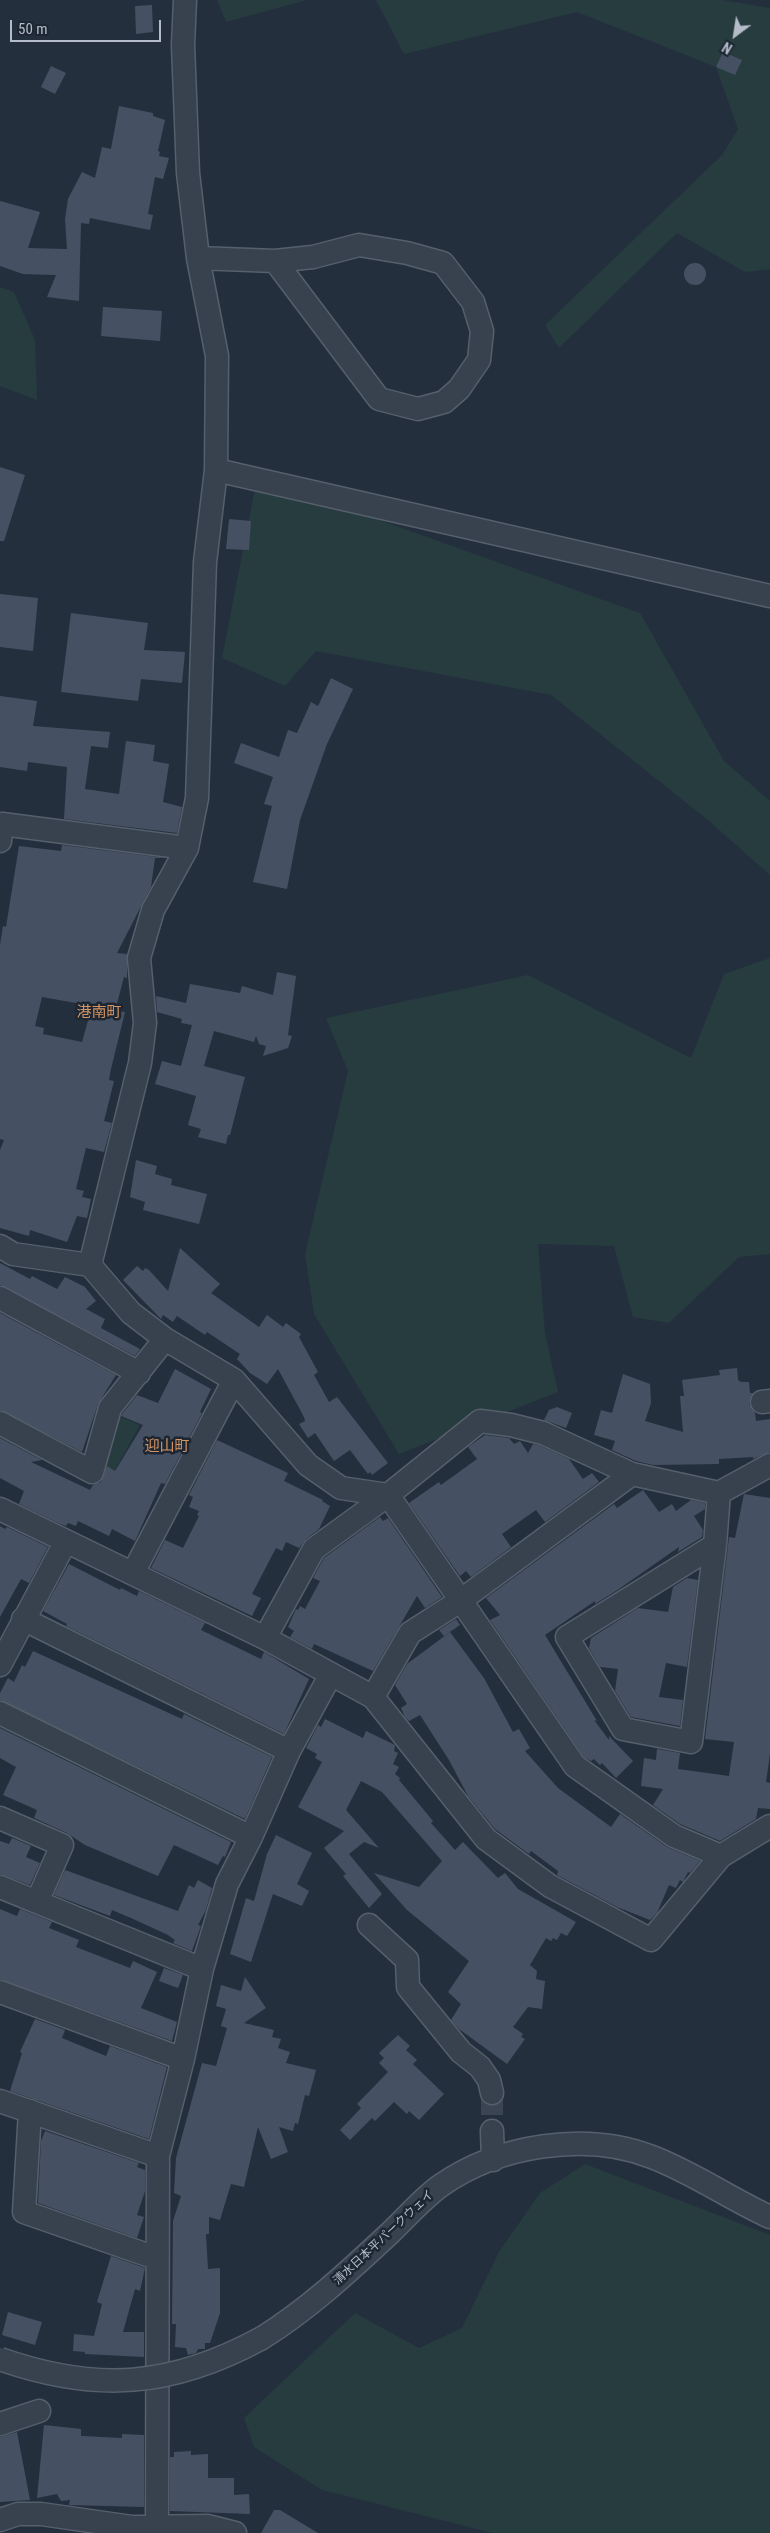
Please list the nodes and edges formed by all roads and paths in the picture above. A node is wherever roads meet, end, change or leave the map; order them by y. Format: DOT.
graph roads {
  1 [pos="185,0"];
  2 [pos="198,258"];
  3 [pos="275,261"];
  4 [pos="216,470"];
  5 [pos="770,596"];
  6 [pos="0,841"];
  7 [pos="187,848"];
  8 [pos="0,1246"];
  9 [pos="90,1266"];
  10 [pos="0,1298"];
  11 [pos="166,1339"];
  12 [pos="139,1373"];
  13 [pos="234,1380"];
  14 [pos="0,1423"];
  15 [pos="770,1465"];
  16 [pos="632,1474"];
  17 [pos="719,1494"];
  18 [pos="388,1495"];
  19 [pos="0,1509"];
  20 [pos="66,1541"];
  21 [pos="715,1545"];
  22 [pos="133,1573"];
  23 [pos="460,1601"];
  24 [pos="23,1619"];
  25 [pos="264,1638"];
  26 [pos="0,1665"];
  27 [pos="331,1674"];
  28 [pos="373,1697"];
  29 [pos="0,1713"];
  30 [pos="289,1751"];
  31 [pos="0,1818"];
  32 [pos="770,1826"];
  33 [pos="251,1837"];
  34 [pos="721,1856"];
  35 [pos="0,1887"];
  36 [pos="37,1902"];
  37 [pos="368,1925"];
  38 [pos="202,1970"];
  39 [pos="0,1992"];
  40 [pos="183,2059"];
  41 [pos="492,2092"];
  42 [pos="0,2101"];
  43 [pos="30,2111"];
  44 [pos="492,2131"];
  45 [pos="158,2156"];
  46 [pos="492,2160"];
  47 [pos="770,2217"];
  48 [pos="156,2258"];
  49 [pos="0,2359"];
  50 [pos="39,2411"];
  51 [pos="0,2424"];
  52 [pos="0,2520"];
  53 [pos="157,2528"];
  54 [pos="235,2533"];
  1 -- 2 [label="street"];
  2 -- 3 [label="street"];
  2 -- 4 [label="street"];
  3 -- 3 [label="street"];
  4 -- 5 [label="street"];
  4 -- 7 [label="street"];
  6 -- 7 [label="street"];
  7 -- 9 [label="street"];
  8 -- 9 [label="street"];
  9 -- 11 [label="street"];
  10 -- 12 [label="street"];
  11 -- 12 [label="street"];
  11 -- 13 [label="street"];
  12 -- 14 [label="street"];
  13 -- 18 [label="street"];
  13 -- 22 [label="street"];
  15 -- 17 [label="street"];
  16 -- 17 [label="street"];
  16 -- 18 [label="street"];
  16 -- 23 [label="street"];
  17 -- 21 [label="street"];
  18 -- 23 [label="street"];
  18 -- 25 [label="street"];
  19 -- 20 [label="street"];
  20 -- 22 [label="street"];
  20 -- 24 [label="street"];
  21 -- 21 [label="street"];
  22 -- 25 [label="street"];
  23 -- 28 [label="street"];
  23 -- 34 [label="street"];
  24 -- 26 [label="street"];
  24 -- 30 [label="street"];
  25 -- 27 [label="street"];
  27 -- 28 [label="street"];
  27 -- 30 [label="street"];
  28 -- 34 [label="street"];
  29 -- 33 [label="street"];
  30 -- 33 [label="street"];
  31 -- 36 [label="street"];
  32 -- 34 [label="street"];
  33 -- 38 [label="street"];
  35 -- 36 [label="street"];
  36 -- 38 [label="street"];
  37 -- 41 [label="street"];
  38 -- 40 [label="street"];
  39 -- 40 [label="street"];
  40 -- 45 [label="street"];
  42 -- 43 [label="street"];
  43 -- 45 [label="street"];
  43 -- 48 [label="street"];
  44 -- 46 [label="street"];
  45 -- 48 [label="street"];
  46 -- 47 [label="street, 清水日本平パークウェイ"];
  46 -- 49 [label="street, 清水日本平パークウェイ, bridge"];
  48 -- 53 [label="street"];
  50 -- 51 [label="street"];
  52 -- 53 [label="street"];
  53 -- 54 [label="street"];
}
